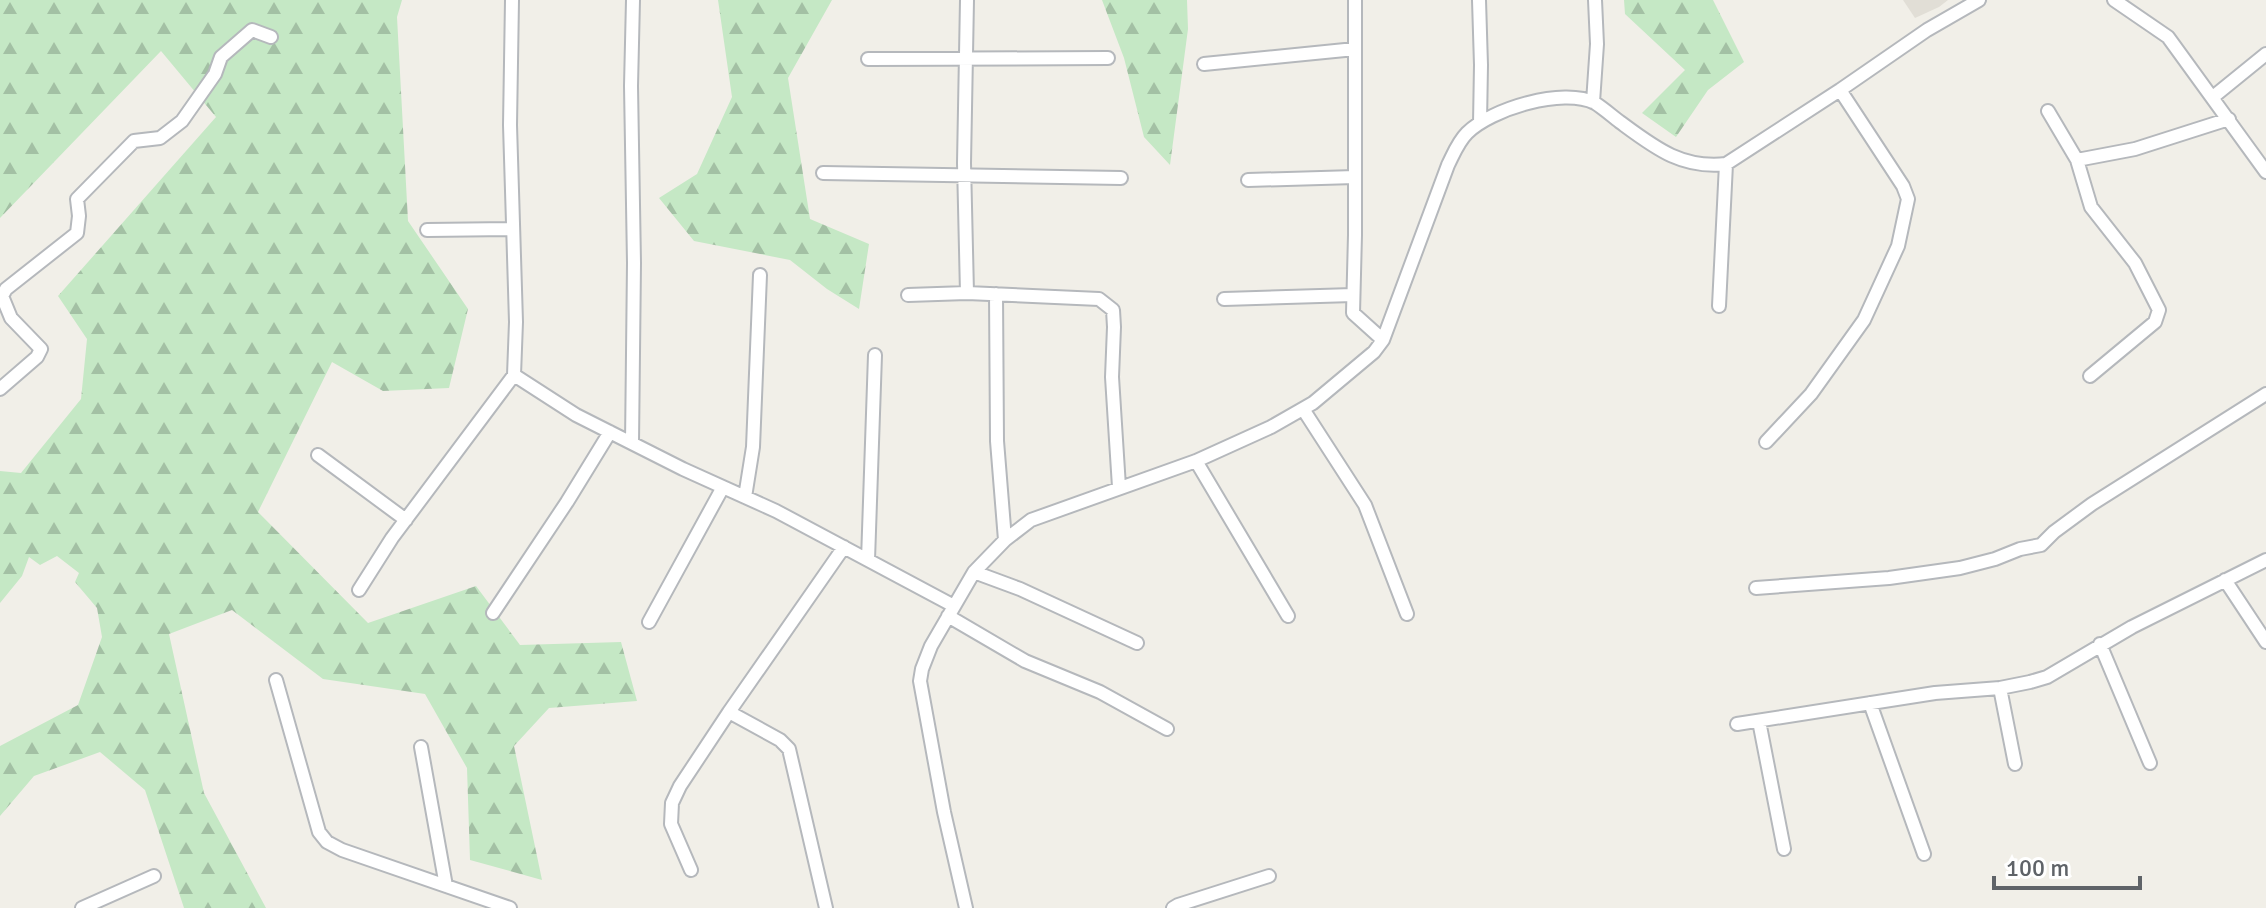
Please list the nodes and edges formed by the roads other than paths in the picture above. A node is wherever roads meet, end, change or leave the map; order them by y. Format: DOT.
graph roads {
  1 [pos="512,0"];
  2 [pos="633,0"];
  3 [pos="967,0"];
  4 [pos="1355,0"];
  5 [pos="1479,0"];
  6 [pos="1595,0"];
  7 [pos="1979,0"];
  8 [pos="2114,0"];
  9 [pos="271,37"];
  10 [pos="1355,49"];
  11 [pos="2266,54"];
  12 [pos="1108,58"];
  13 [pos="868,59"];
  14 [pos="966,59"];
  15 [pos="1204,64"];
  16 [pos="1840,90"];
  17 [pos="2213,97"];
  18 [pos="1593,102"];
  19 [pos="2048,111"];
  20 [pos="2229,119"];
  21 [pos="1480,123"];
  22 [pos="2077,160"];
  23 [pos="1726,164"];
  24 [pos="2266,172"];
  25 [pos="823,173"];
  26 [pos="965,177"];
  27 [pos="1355,177"];
  28 [pos="1121,178"];
  29 [pos="1248,180"];
  30 [pos="513,229"];
  31 [pos="427,230"];
  32 [pos="760,275"];
  33 [pos="967,293"];
  34 [pos="996,294"];
  35 [pos="908,295"];
  36 [pos="1353,295"];
  37 [pos="1224,299"];
  38 [pos="1719,306"];
  39 [pos="1383,340"];
  40 [pos="875,355"];
  41 [pos="514,375"];
  42 [pos="2090,376"];
  43 [pos="0,389"];
  44 [pos="2266,394"];
  45 [pos="1303,409"];
  46 [pos="610,432"];
  47 [pos="1766,442"];
  48 [pos="632,443"];
  49 [pos="318,455"];
  50 [pos="1196,461"];
  51 [pos="723,487"];
  52 [pos="1119,487"];
  53 [pos="745,497"];
  54 [pos="406,520"];
  55 [pos="1005,540"];
  56 [pos="844,547"];
  57 [pos="868,560"];
  58 [pos="2266,560"];
  59 [pos="974,572"];
  60 [pos="2225,580"];
  61 [pos="1756,588"];
  62 [pos="359,590"];
  63 [pos="951,611"];
  64 [pos="493,613"];
  65 [pos="1407,614"];
  66 [pos="1288,616"];
  67 [pos="649,622"];
  68 [pos="2266,642"];
  69 [pos="1137,643"];
  70 [pos="2100,644"];
  71 [pos="276,680"];
  72 [pos="2000,688"];
  73 [pos="1870,703"];
  74 [pos="729,712"];
  75 [pos="1759,721"];
  76 [pos="1737,724"];
  77 [pos="1167,729"];
  78 [pos="421,747"];
  79 [pos="2150,763"];
  80 [pos="2015,764"];
  81 [pos="1784,849"];
  82 [pos="1924,854"];
  83 [pos="691,870"];
  84 [pos="154,876"];
  85 [pos="1269,876"];
  86 [pos="446,886"];
  87 [pos="82,908"];
  88 [pos="510,908"];
  89 [pos="826,908"];
  90 [pos="966,908"];
  91 [pos="1173,908"];
  1 -- 30 [label="street"];
  2 -- 48 [label="street"];
  3 -- 14 [label="street"];
  4 -- 10 [label="street"];
  5 -- 21 [label="street"];
  6 -- 18 [label="street"];
  7 -- 16 [label="street"];
  8 -- 17 [label="street"];
  9 -- 43 [label="street"];
  10 -- 15 [label="street"];
  10 -- 27 [label="street"];
  11 -- 17 [label="street"];
  12 -- 14 [label="street"];
  13 -- 14 [label="street"];
  14 -- 26 [label="street"];
  16 -- 23 [label="street"];
  16 -- 47 [label="street"];
  17 -- 20 [label="street"];
  18 -- 21 [label="street"];
  18 -- 23 [label="street"];
  19 -- 22 [label="street"];
  20 -- 22 [label="street"];
  20 -- 24 [label="street"];
  21 -- 39 [label="street"];
  22 -- 42 [label="street"];
  23 -- 38 [label="street"];
  25 -- 26 [label="street"];
  26 -- 28 [label="street"];
  26 -- 33 [label="street"];
  27 -- 29 [label="street"];
  27 -- 36 [label="street"];
  30 -- 31 [label="street"];
  30 -- 41 [label="street"];
  32 -- 53 [label="street"];
  33 -- 34 [label="street"];
  33 -- 35 [label="street"];
  34 -- 52 [label="street"];
  34 -- 55 [label="street"];
  36 -- 37 [label="street"];
  36 -- 39 [label="street"];
  39 -- 45 [label="street"];
  40 -- 57 [label="street"];
  41 -- 46 [label="street"];
  41 -- 54 [label="street"];
  44 -- 61 [label="street"];
  45 -- 50 [label="street"];
  45 -- 65 [label="street"];
  46 -- 48 [label="street"];
  46 -- 64 [label="street"];
  48 -- 51 [label="street"];
  49 -- 54 [label="street"];
  50 -- 52 [label="street"];
  50 -- 66 [label="street"];
  51 -- 53 [label="street"];
  51 -- 67 [label="street"];
  52 -- 55 [label="street"];
  53 -- 56 [label="street"];
  54 -- 62 [label="street"];
  55 -- 59 [label="street"];
  56 -- 57 [label="street"];
  56 -- 74 [label="street"];
  57 -- 63 [label="street"];
  58 -- 60 [label="street"];
  59 -- 63 [label="street"];
  59 -- 69 [label="street"];
  60 -- 68 [label="street"];
  60 -- 70 [label="street"];
  63 -- 77 [label="street"];
  63 -- 90 [label="street"];
  70 -- 72 [label="street"];
  70 -- 79 [label="street"];
  71 -- 86 [label="street"];
  72 -- 73 [label="street"];
  72 -- 80 [label="street"];
  73 -- 75 [label="street"];
  73 -- 82 [label="street"];
  74 -- 83 [label="street"];
  74 -- 89 [label="street"];
  75 -- 76 [label="street"];
  75 -- 81 [label="street"];
  78 -- 86 [label="street"];
  84 -- 87 [label="street"];
  85 -- 91 [label="street"];
  86 -- 88 [label="street"];
}
